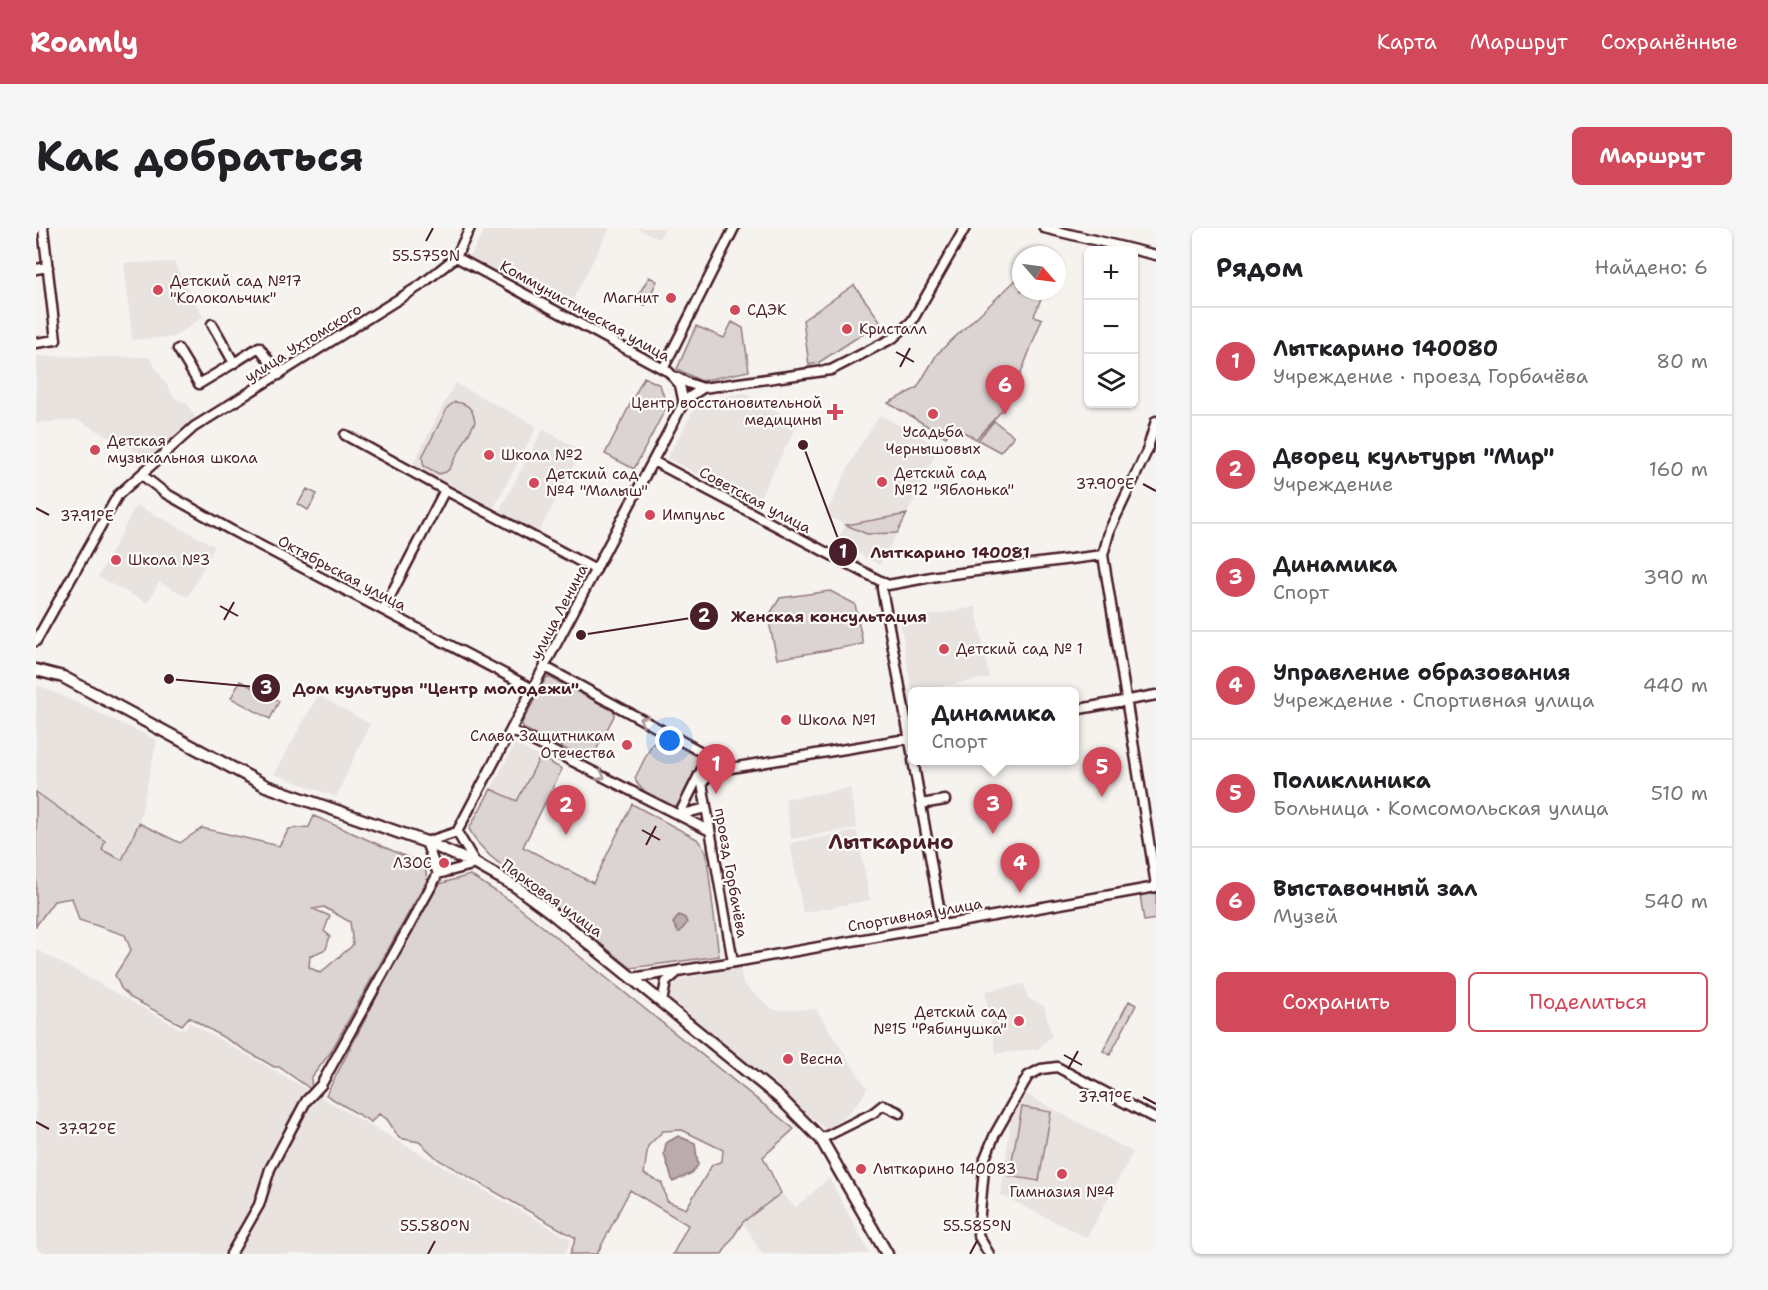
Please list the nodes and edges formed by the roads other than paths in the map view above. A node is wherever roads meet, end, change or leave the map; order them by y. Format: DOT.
graph roads {
  1 [pos="43,228"];
  2 [pos="470,228"];
  3 [pos="734,228"];
  4 [pos="1044,228"];
  5 [pos="964,230"];
  6 [pos="1156,255"];
  7 [pos="456,257"];
  8 [pos="48,267"];
  9 [pos="36,269"];
  10 [pos="212,324"];
  11 [pos="36,343"];
  12 [pos="178,349"];
  13 [pos="234,363"];
  14 [pos="666,371"];
  15 [pos="279,375"];
  16 [pos="703,388"];
  17 [pos="684,404"];
  18 [pos="1156,422"];
  19 [pos="345,435"];
  20 [pos="653,461"];
  21 [pos="142,475"];
  22 [pos="445,490"];
  23 [pos="1103,555"];
  24 [pos="596,570"];
  25 [pos="882,582"];
  26 [pos="383,610"];
  27 [pos="36,641"];
  28 [pos="545,667"];
  29 [pos="36,670"];
  30 [pos="533,689"];
  31 [pos="1156,695"];
  32 [pos="1128,701"];
  33 [pos="1079,709"];
  34 [pos="908,723"];
  35 [pos="511,730"];
  36 [pos="908,738"];
  37 [pos="703,753"];
  38 [pos="915,765"];
  39 [pos="703,767"];
  40 [pos="731,768"];
  41 [pos="703,786"];
  42 [pos="945,800"];
  43 [pos="921,804"];
  44 [pos="706,808"];
  45 [pos="680,815"];
  46 [pos="710,831"];
  47 [pos="457,832"];
  48 [pos="426,842"];
  49 [pos="476,864"];
  50 [pos="438,874"];
  51 [pos="1156,886"];
  52 [pos="942,924"];
  53 [pos="733,962"];
  54 [pos="680,970"];
  55 [pos="632,978"];
  56 [pos="662,1002"];
  57 [pos="900,1113"];
  58 [pos="1156,1119"];
  59 [pos="821,1138"];
  60 [pos="231,1254"];
  61 [pos="887,1254"];
  62 [pos="989,1254"];
  1 -- 8 [label="street"];
  2 -- 7 [label="street, улица Ухтомского"];
  3 -- 14 [label="street"];
  4 -- 6 [label="street"];
  5 -- 16 [label="street"];
  7 -- 14 [label="street, Коммунистическая улица"];
  7 -- 15 [label="street, улица Ухтомского"];
  8 -- 9 [label="street"];
  8 -- 11 [label="street"];
  10 -- 13 [label="street"];
  12 -- 13 [label="street"];
  13 -- 15 [label="street"];
  14 -- 16 [label="street"];
  14 -- 17 [label="street, Коммунистическая улица"];
  15 -- 21 [label="street, улица Ухтомского"];
  16 -- 17 [label="street"];
  17 -- 20 [label="street, улица Ленина"];
  18 -- 23 [label="street"];
  19 -- 22 [label="street"];
  20 -- 24 [label="street, улица Ленина"];
  20 -- 25 [label="street, Советская улица"];
  21 -- 26 [label="street, Октябрьская улица"];
  21 -- 27 [label="street, улица Ухтомского"];
  22 -- 24 [label="street"];
  22 -- 26 [label="street"];
  23 -- 25 [label="street"];
  23 -- 32 [label="street"];
  24 -- 28 [label="street, улица Ленина"];
  25 -- 34 [label="street"];
  26 -- 30 [label="street, Октябрьская улица"];
  28 -- 30 [label="street, улица Ленина"];
  37 -- 28 [label="street, one-way"];
  29 -- 48 [label="main road, Парковая улица"];
  30 -- 35 [label="street, улица Ленина"];
  31 -- 32 [label="street"];
  32 -- 33 [label="street"];
  32 -- 51 [label="street"];
  35 -- 45 [label="street, one-way"];
  35 -- 47 [label="street, улица Ленина"];
  36 -- 40 [label="street"];
  37 -- 39 [label="street, проезд Горбачёва"];
  37 -- 40 [label="street"];
  38 -- 43 [label="street"];
  39 -- 41 [label="street, проезд Горбачёва"];
  39 -- 45 [label="street"];
  40 -- 41 [label="street"];
  41 -- 44 [label="street, проезд Горбачёва"];
  42 -- 43 [label="street"];
  43 -- 52 [label="street"];
  44 -- 45 [label="street"];
  44 -- 46 [label="street, проезд Горбачёва"];
  45 -- 46 [label="street"];
  46 -- 53 [label="street, проезд Горбачёва"];
  47 -- 48 [label="street"];
  47 -- 49 [label="street"];
  48 -- 49 [label="main road, Парковая улица"];
  48 -- 50 [label="street"];
  49 -- 50 [label="street"];
  49 -- 55 [label="main road, Парковая улица"];
  50 -- 60 [label="street"];
  51 -- 52 [label="street, Спортивная улица"];
  52 -- 53 [label="street, Спортивная улица"];
  53 -- 54 [label="street, Спортивная улица"];
  54 -- 55 [label="street, Спортивная улица"];
  54 -- 56 [label="street"];
  55 -- 56 [label="main road, Парковая улица"];
  56 -- 59 [label="main road, Парковая улица"];
  57 -- 59 [label="street"];
  58 -- 62 [label="street"];
  59 -- 61 [label="main road, Парковая улица"];
}
